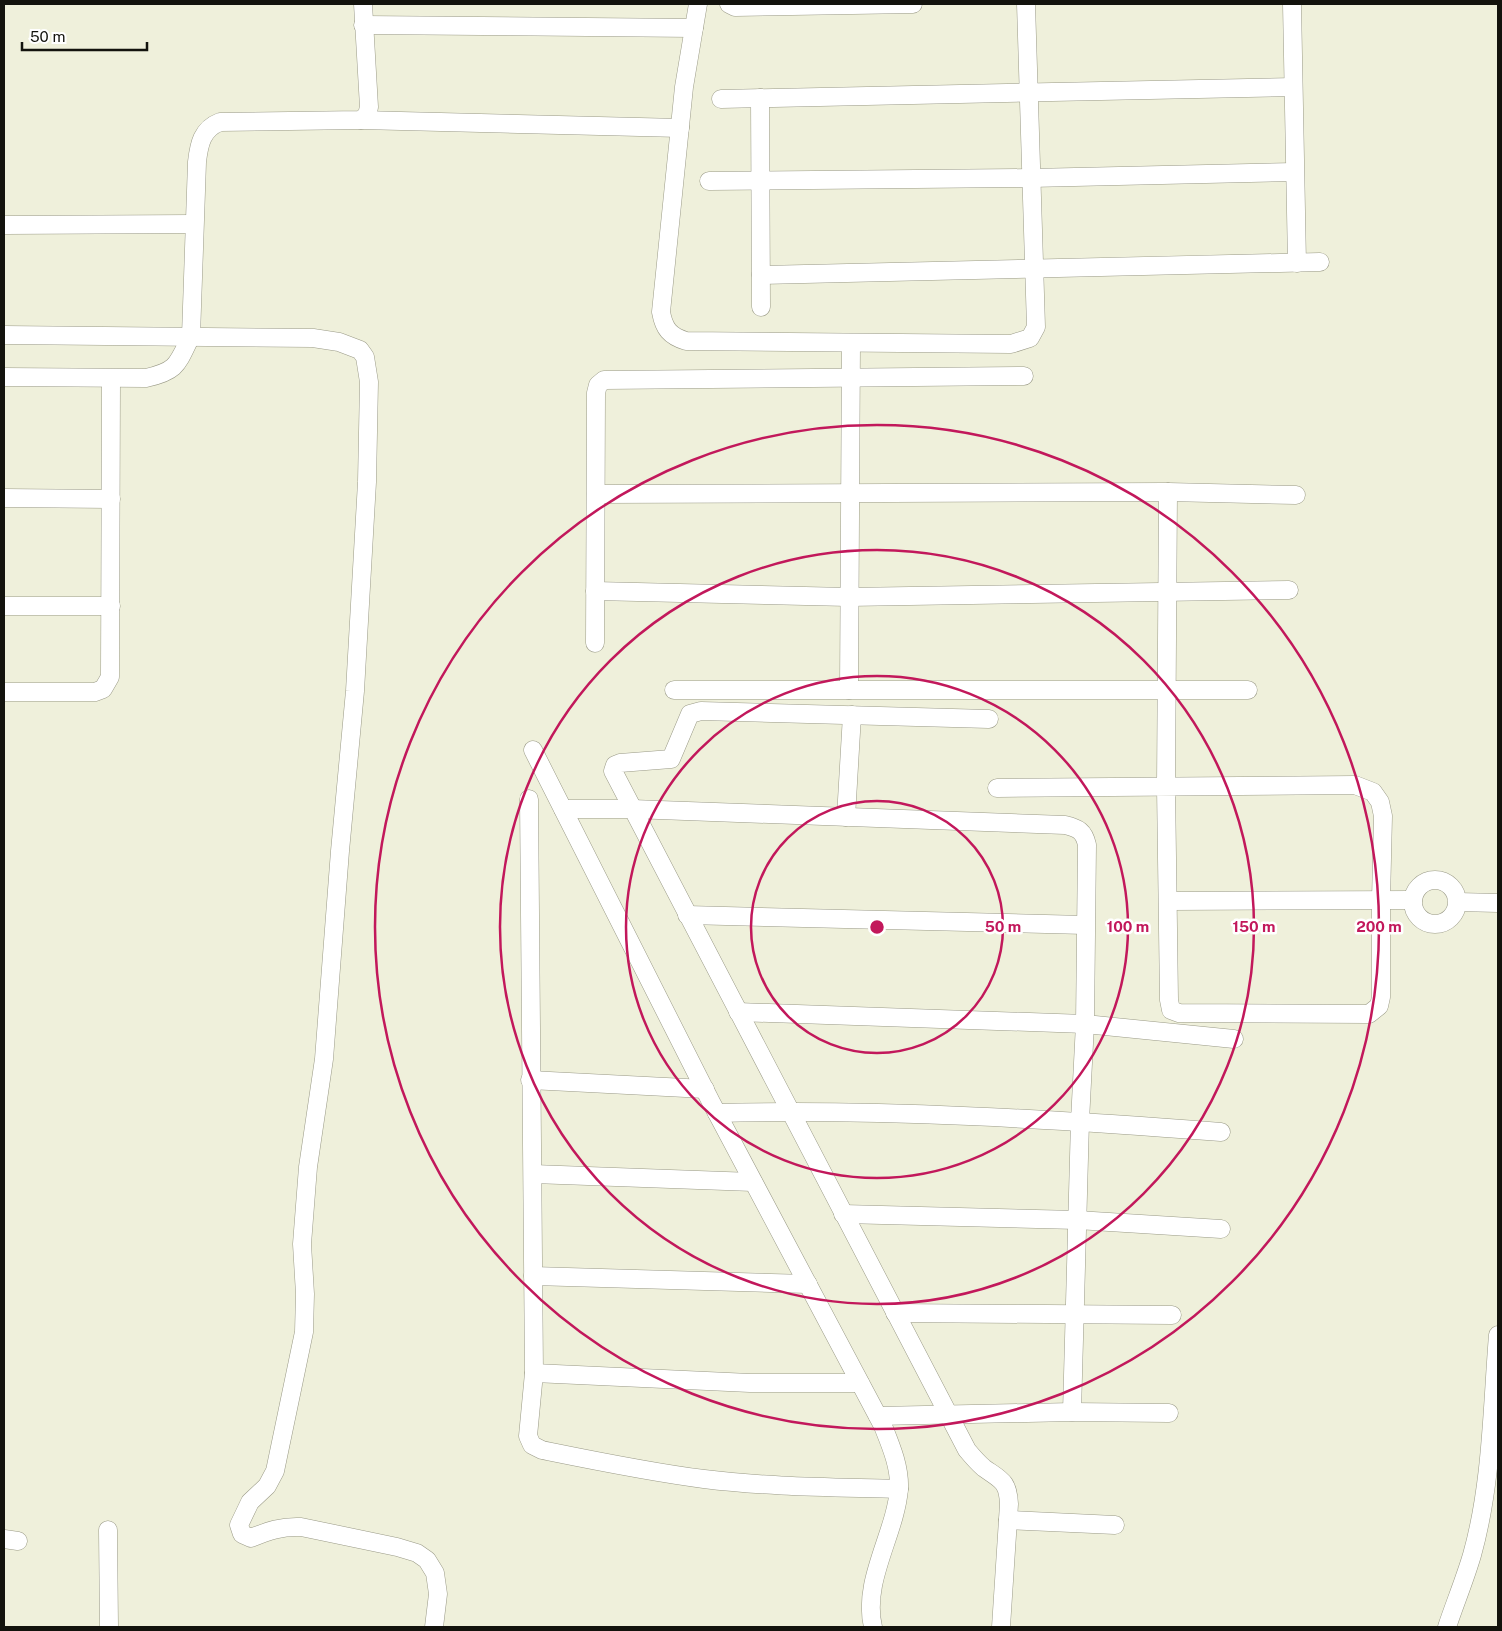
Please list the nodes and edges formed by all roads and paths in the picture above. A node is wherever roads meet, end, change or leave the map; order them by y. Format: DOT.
graph roads {
  1 [pos="363,4"];
  2 [pos="698,4"];
  3 [pos="730,4"];
  4 [pos="913,4"];
  5 [pos="1026,4"];
  6 [pos="1292,4"];
  7 [pos="363,25"];
  8 [pos="694,28"];
  9 [pos="1293,87"];
  10 [pos="1029,91"];
  11 [pos="760,98"];
  12 [pos="721,99"];
  13 [pos="361,120"];
  14 [pos="680,128"];
  15 [pos="1294,172"];
  16 [pos="1031,178"];
  17 [pos="709,181"];
  18 [pos="760,182"];
  19 [pos="194,224"];
  20 [pos="4,225"];
  21 [pos="1320,262"];
  22 [pos="1297,263"];
  23 [pos="1034,268"];
  24 [pos="761,275"];
  25 [pos="761,307"];
  26 [pos="4,335"];
  27 [pos="191,336"];
  28 [pos="852,342"];
  29 [pos="1024,376"];
  30 [pos="4,377"];
  31 [pos="851,378"];
  32 [pos="111,379"];
  33 [pos="1168,492"];
  34 [pos="849,493"];
  35 [pos="596,494"];
  36 [pos="1296,495"];
  37 [pos="4,498"];
  38 [pos="111,499"];
  39 [pos="1289,590"];
  40 [pos="595,591"];
  41 [pos="1166,592"];
  42 [pos="848,597"];
  43 [pos="4,606"];
  44 [pos="111,606"];
  45 [pos="595,643"];
  46 [pos="674,690"];
  47 [pos="848,690"];
  48 [pos="1248,690"];
  49 [pos="1166,691"];
  50 [pos="4,692"];
  51 [pos="852,715"];
  52 [pos="988,719"];
  53 [pos="533,750"];
  54 [pos="1166,787"];
  55 [pos="997,788"];
  56 [pos="529,799"];
  57 [pos="563,809"];
  58 [pos="632,809"];
  59 [pos="846,817"];
  60 [pos="1380,900"];
  61 [pos="1413,900"];
  62 [pos="1169,901"];
  63 [pos="1458,902"];
  64 [pos="1498,903"];
  65 [pos="687,914"];
  66 [pos="1085,924"];
  67 [pos="738,1012"];
  68 [pos="1085,1024"];
  69 [pos="1234,1039"];
  70 [pos="530,1080"];
  71 [pos="705,1089"];
  72 [pos="789,1111"];
  73 [pos="717,1113"];
  74 [pos="1080,1121"];
  75 [pos="1221,1132"];
  76 [pos="533,1174"];
  77 [pos="754,1182"];
  78 [pos="843,1214"];
  79 [pos="1077,1220"];
  80 [pos="1220,1229"];
  81 [pos="534,1276"];
  82 [pos="808,1284"];
  83 [pos="895,1313"];
  84 [pos="1075,1314"];
  85 [pos="1172,1315"];
  86 [pos="1498,1335"];
  87 [pos="534,1374"];
  88 [pos="860,1382"];
  89 [pos="1072,1412"];
  90 [pos="1169,1413"];
  91 [pos="948,1414"];
  92 [pos="878,1416"];
  93 [pos="898,1489"];
  94 [pos="1008,1520"];
  95 [pos="1115,1525"];
  96 [pos="108,1530"];
  97 [pos="109,1627"];
  98 [pos="434,1627"];
  99 [pos="873,1627"];
  100 [pos="1001,1627"];
  101 [pos="1447,1627"];
  1 -- 7 [label="street"];
  2 -- 8 [label="street"];
  3 -- 4 [label="street"];
  5 -- 10 [label="street"];
  6 -- 9 [label="street"];
  7 -- 8 [label="street"];
  7 -- 13 [label="street"];
  8 -- 14 [label="street"];
  9 -- 10 [label="street"];
  9 -- 15 [label="street"];
  10 -- 11 [label="street"];
  10 -- 16 [label="street"];
  11 -- 12 [label="street"];
  11 -- 18 [label="street"];
  13 -- 14 [label="street"];
  13 -- 19 [label="street"];
  14 -- 28 [label="street"];
  15 -- 16 [label="street"];
  15 -- 22 [label="street"];
  16 -- 18 [label="street"];
  16 -- 23 [label="street"];
  17 -- 18 [label="street"];
  18 -- 24 [label="street"];
  19 -- 20 [label="street"];
  19 -- 27 [label="street"];
  21 -- 22 [label="street"];
  22 -- 23 [label="street"];
  23 -- 24 [label="street"];
  23 -- 28 [label="street"];
  24 -- 25 [label="street"];
  26 -- 27 [label="street"];
  27 -- 32 [label="street"];
  27 -- 98 [label="street"];
  28 -- 31 [label="street"];
  29 -- 31 [label="street"];
  30 -- 32 [label="street"];
  31 -- 34 [label="street"];
  31 -- 35 [label="street"];
  32 -- 38 [label="street"];
  33 -- 34 [label="street"];
  33 -- 36 [label="street"];
  33 -- 41 [label="street"];
  34 -- 35 [label="street"];
  34 -- 42 [label="street"];
  35 -- 40 [label="street"];
  37 -- 38 [label="street"];
  38 -- 44 [label="street"];
  39 -- 41 [label="street"];
  40 -- 42 [label="street"];
  40 -- 45 [label="street"];
  41 -- 42 [label="street"];
  41 -- 49 [label="street"];
  42 -- 47 [label="street"];
  43 -- 44 [label="street"];
  44 -- 50 [label="street"];
  46 -- 47 [label="street"];
  47 -- 49 [label="street"];
  48 -- 49 [label="street"];
  49 -- 54 [label="street"];
  51 -- 52 [label="street"];
  51 -- 58 [label="street"];
  51 -- 59 [label="street"];
  53 -- 57 [label="street"];
  54 -- 55 [label="street"];
  54 -- 60 [label="street"];
  54 -- 62 [label="street"];
  56 -- 70 [label="street"];
  57 -- 58 [label="street"];
  57 -- 71 [label="street"];
  58 -- 59 [label="street"];
  58 -- 65 [label="street"];
  59 -- 66 [label="street"];
  60 -- 61 [label="street"];
  60 -- 62 [label="street"];
  60 -- 62 [label="street"];
  61 -- 63 [label="street"];
  61 -- 63 [label="street"];
  63 -- 64 [label="street"];
  65 -- 66 [label="street"];
  65 -- 67 [label="street"];
  66 -- 68 [label="street"];
  67 -- 68 [label="street"];
  67 -- 72 [label="street"];
  68 -- 69 [label="street"];
  68 -- 74 [label="street"];
  70 -- 71 [label="street"];
  70 -- 76 [label="street"];
  71 -- 73 [label="street"];
  72 -- 73 [label="street"];
  72 -- 74 [label="street"];
  72 -- 78 [label="street"];
  73 -- 77 [label="street"];
  74 -- 75 [label="street"];
  74 -- 79 [label="street"];
  76 -- 77 [label="street"];
  76 -- 81 [label="street"];
  77 -- 82 [label="street"];
  78 -- 79 [label="street"];
  78 -- 83 [label="street"];
  79 -- 80 [label="street"];
  79 -- 84 [label="street"];
  81 -- 82 [label="street"];
  81 -- 87 [label="street"];
  82 -- 88 [label="street"];
  83 -- 84 [label="street"];
  83 -- 91 [label="street"];
  84 -- 85 [label="street"];
  84 -- 89 [label="street"];
  86 -- 101 [label="street"];
  87 -- 88 [label="street"];
  87 -- 93 [label="street"];
  88 -- 92 [label="street"];
  89 -- 90 [label="street"];
  89 -- 91 [label="street"];
  91 -- 92 [label="street"];
  91 -- 94 [label="street"];
  92 -- 93 [label="street"];
  93 -- 99 [label="street"];
  94 -- 95 [label="street"];
  94 -- 100 [label="street"];
  96 -- 97 [label="street"];
}
